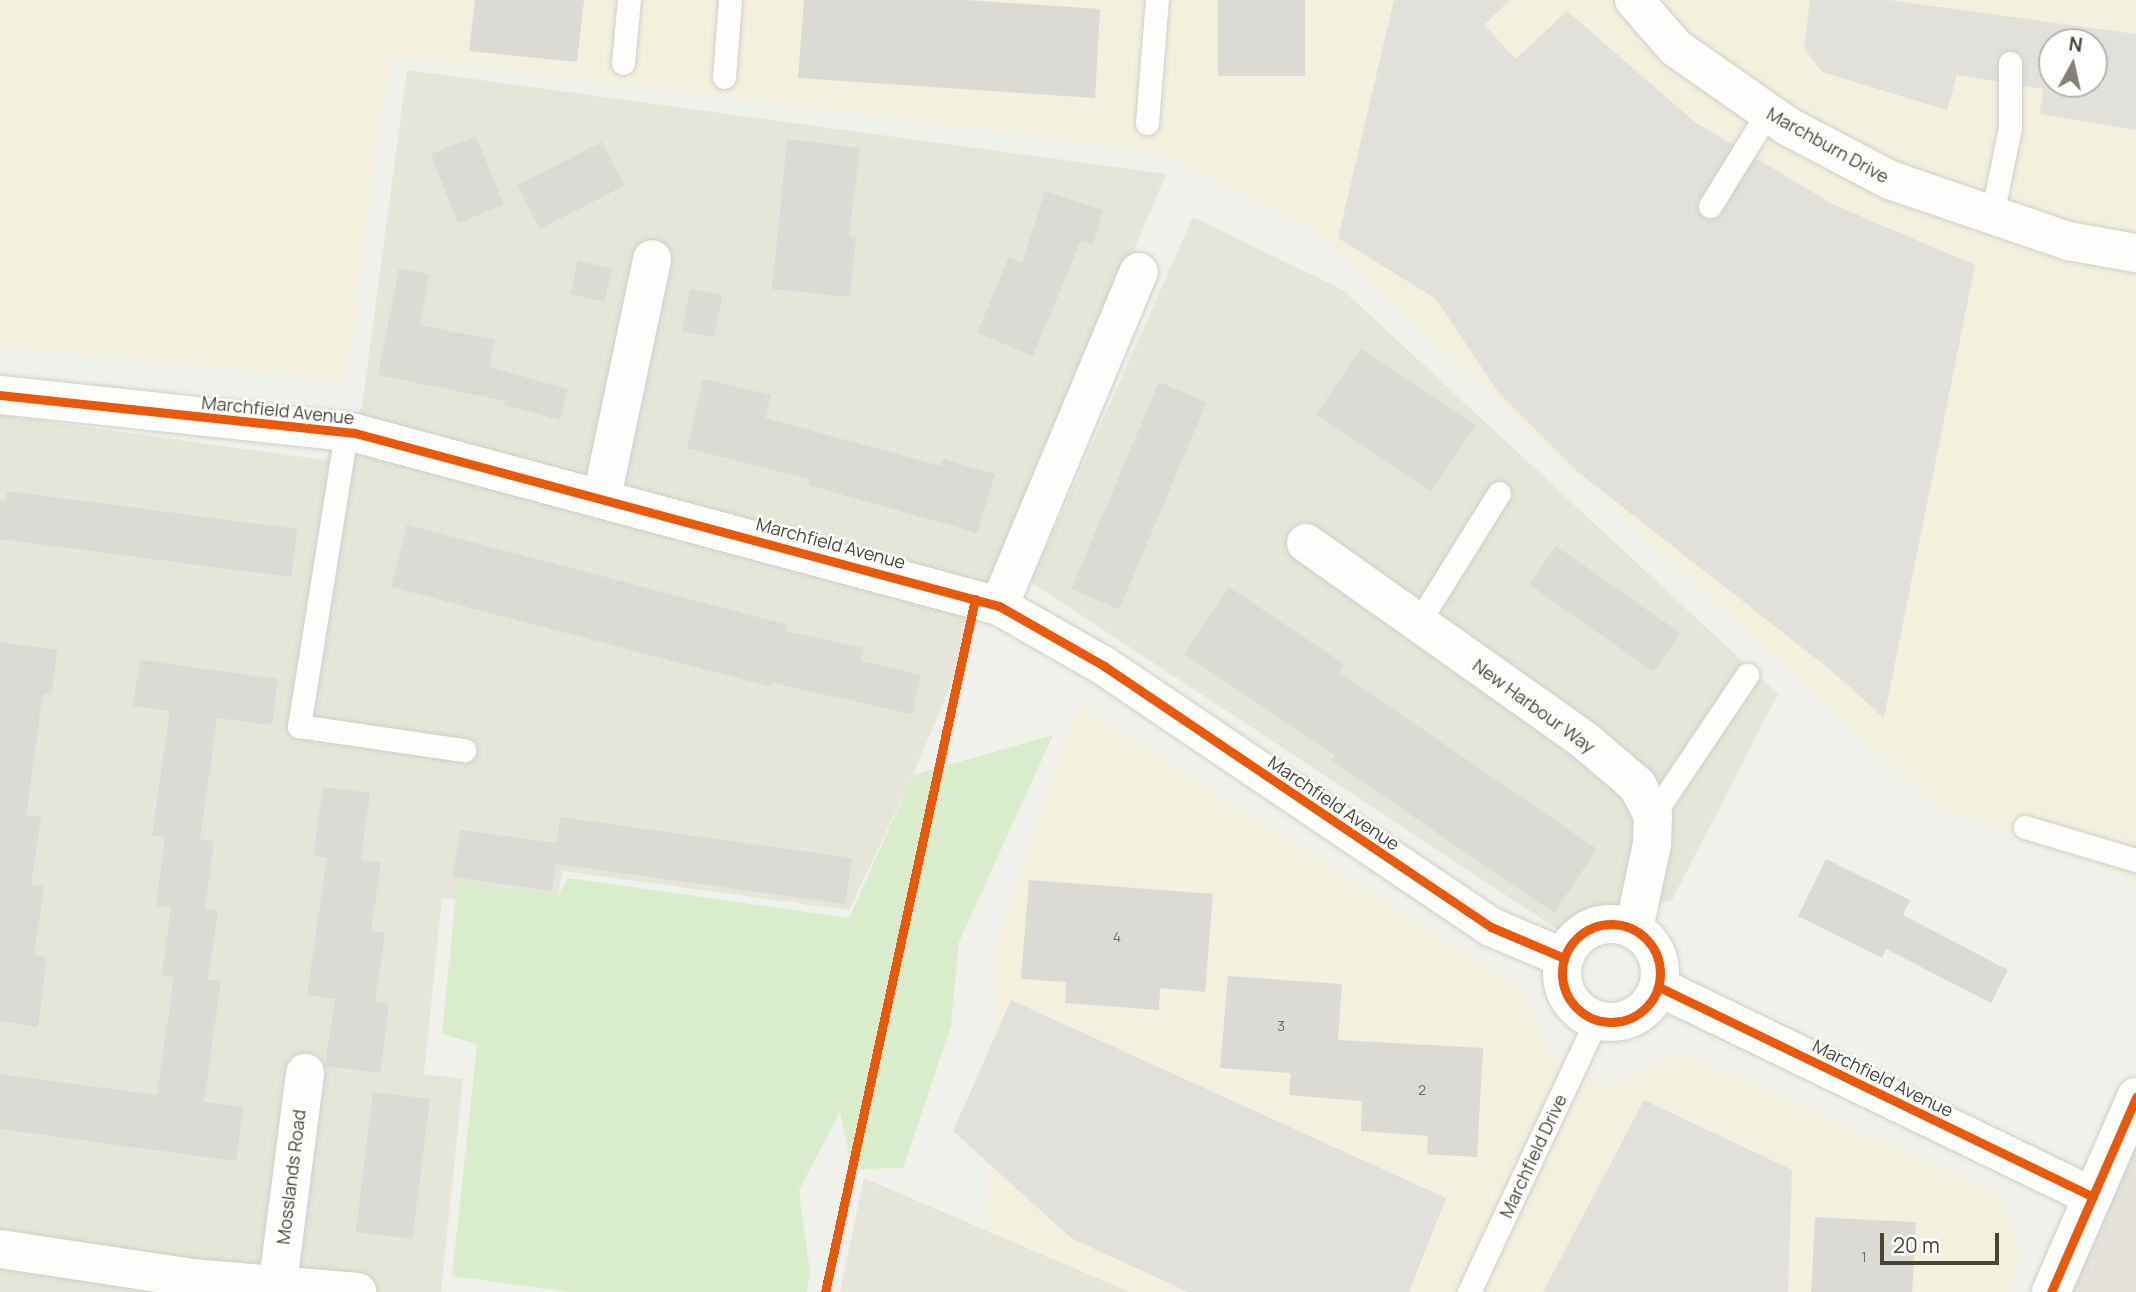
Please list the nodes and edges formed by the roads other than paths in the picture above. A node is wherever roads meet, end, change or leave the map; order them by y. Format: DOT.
graph roads {
  1 [pos="629,0"];
  2 [pos="730,0"];
  3 [pos="1157,0"];
  4 [pos="1633,0"];
  5 [pos="622,63"];
  6 [pos="2010,63"];
  7 [pos="724,77"];
  8 [pos="1768,112"];
  9 [pos="1147,123"];
  10 [pos="1710,206"];
  11 [pos="1992,215"];
  12 [pos="2136,253"];
  13 [pos="652,259"];
  14 [pos="1139,272"];
  15 [pos="0,395"];
  16 [pos="346,433"];
  17 [pos="1499,493"];
  18 [pos="602,497"];
  19 [pos="1306,543"];
  20 [pos="999,606"];
  21 [pos="1418,623"];
  22 [pos="1747,675"];
  23 [pos="464,750"];
  24 [pos="1653,815"];
  25 [pos="2025,827"];
  26 [pos="2136,860"];
  27 [pos="1634,929"];
  28 [pos="1564,958"];
  29 [pos="1659,987"];
  30 [pos="1596,1021"];
  31 [pos="305,1073"];
  32 [pos="2136,1097"];
  33 [pos="2093,1197"];
  34 [pos="0,1249"];
  35 [pos="278,1282"];
  36 [pos="190,1285"];
  37 [pos="358,1292"];
  38 [pos="1469,1292"];
  39 [pos="2051,1292"];
  1 -- 5 [label="lane"];
  2 -- 7 [label="lane"];
  3 -- 9 [label="lane"];
  4 -- 8 [label="street, Marchburn Drive"];
  6 -- 11 [label="lane"];
  8 -- 10 [label="lane"];
  8 -- 11 [label="street, Marchburn Drive"];
  11 -- 12 [label="street, Marchburn Drive"];
  13 -- 18 [label="street"];
  14 -- 20 [label="street"];
  15 -- 16 [label="street, Marchfield Avenue"];
  16 -- 18 [label="street, Marchfield Avenue"];
  16 -- 23 [label="lane"];
  17 -- 21 [label="lane"];
  18 -- 20 [label="street, Marchfield Avenue"];
  19 -- 21 [label="street, New Harbour Way"];
  20 -- 28 [label="street, Marchfield Avenue"];
  21 -- 24 [label="street, New Harbour Way"];
  22 -- 24 [label="lane"];
  24 -- 27 [label="street"];
  25 -- 26 [label="lane"];
  27 -- 28 [label="street"];
  27 -- 29 [label="street"];
  28 -- 30 [label="street"];
  29 -- 30 [label="street"];
  29 -- 33 [label="street, Marchfield Avenue"];
  30 -- 38 [label="lane, Marchfield Drive"];
  31 -- 35 [label="street, Mosslands Road"];
  32 -- 33 [label="street"];
  33 -- 39 [label="street"];
  34 -- 36 [label="street"];
  35 -- 36 [label="street"];
  35 -- 37 [label="street"];
}
